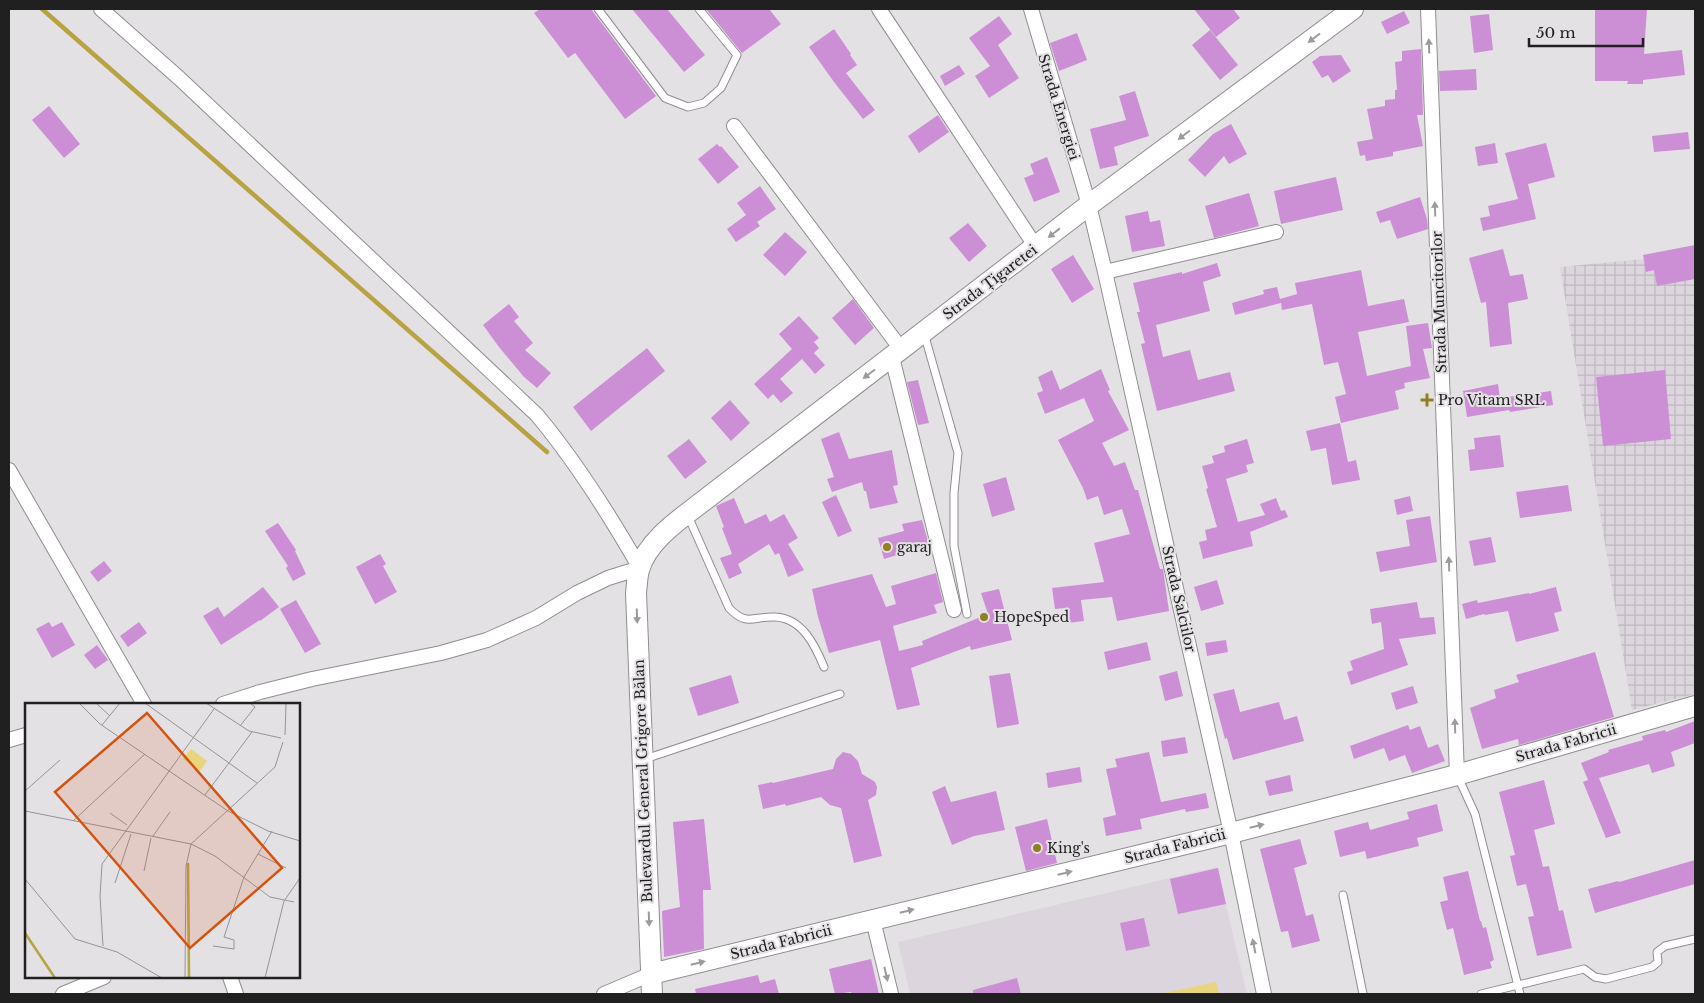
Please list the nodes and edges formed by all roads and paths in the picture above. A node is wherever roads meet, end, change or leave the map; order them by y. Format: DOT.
graph roads {
  1 [pos="101,9"];
  2 [pos="598,9"];
  3 [pos="700,9"];
  4 [pos="879,9"];
  5 [pos="1031,9"];
  6 [pos="1353,9"];
  7 [pos="1428,9"];
  8 [pos="734,126"];
  9 [pos="1089,205"];
  10 [pos="1276,232"];
  11 [pos="1036,247"];
  12 [pos="1105,272"];
  13 [pos="924,332"];
  14 [pos="896,353"];
  15 [pos="9,470"];
  16 [pos="687,514"];
  17 [pos="640,568"];
  18 [pos="960,612"];
  19 [pos="824,667"];
  20 [pos="840,694"];
  21 [pos="143,703"];
  22 [pos="226,703"];
  23 [pos="1695,706"];
  24 [pos="25,735"];
  25 [pos="9,740"];
  26 [pos="642,760"];
  27 [pos="1457,775"];
  28 [pos="1231,833"];
  29 [pos="1343,895"];
  30 [pos="873,920"];
  31 [pos="1695,939"];
  32 [pos="651,974"];
  33 [pos="102,978"];
  34 [pos="230,978"];
  35 [pos="1518,986"];
  36 [pos="63,994"];
  37 [pos="236,994"];
  38 [pos="604,994"];
  39 [pos="652,994"];
  40 [pos="891,994"];
  41 [pos="1264,994"];
  42 [pos="1363,994"];
  43 [pos="1481,994"];
  44 [pos="1520,994"];
  1 -- 17 [label="street"];
  2 -- 3 [label="lane"];
  4 -- 11 [label="street"];
  5 -- 9 [label="street, Strada Energiei"];
  6 -- 9 [label="main road, Strada Țigaretei, one-way"];
  27 -- 7 [label="street, Strada Muncitorilor, one-way"];
  8 -- 14 [label="street"];
  9 -- 11 [label="main road, Strada Țigaretei, one-way"];
  9 -- 12 [label="street, Strada Salciilor"];
  10 -- 12 [label="street"];
  11 -- 13 [label="main road, Strada Țigaretei"];
  12 -- 28 [label="street, Strada Salciilor"];
  13 -- 14 [label="main road, Strada Țigaretei"];
  13 -- 18 [label="lane"];
  14 -- 16 [label="main road, Strada Țigaretei, one-way"];
  14 -- 18 [label="street"];
  15 -- 21 [label="street"];
  16 -- 17 [label="main road, Strada Țigaretei"];
  16 -- 19 [label="lane"];
  17 -- 22 [label="street"];
  17 -- 26 [label="main road, Bulevardul General Grigore Bălan, one-way"];
  20 -- 26 [label="lane"];
  23 -- 27 [label="main road, Strada Fabricii"];
  24 -- 25 [label="street"];
  26 -- 32 [label="main road, Bulevardul General Grigore Bălan, one-way"];
  28 -- 27 [label="main road, Strada Fabricii, one-way"];
  27 -- 35 [label="lane"];
  30 -- 28 [label="main road, Strada Fabricii, one-way"];
  41 -- 28 [label="street, Strada Salciilor, one-way"];
  29 -- 42 [label="lane"];
  32 -- 30 [label="main road, Strada Fabricii, one-way"];
  30 -- 40 [label="street, one-way"];
  31 -- 35 [label="lane"];
  32 -- 38 [label="street"];
  32 -- 39 [label="main road, Bulevardul General Grigore Bălan"];
  33 -- 36 [label="street"];
  34 -- 37 [label="street"];
  35 -- 43 [label="lane"];
  35 -- 44 [label="lane"];
}
